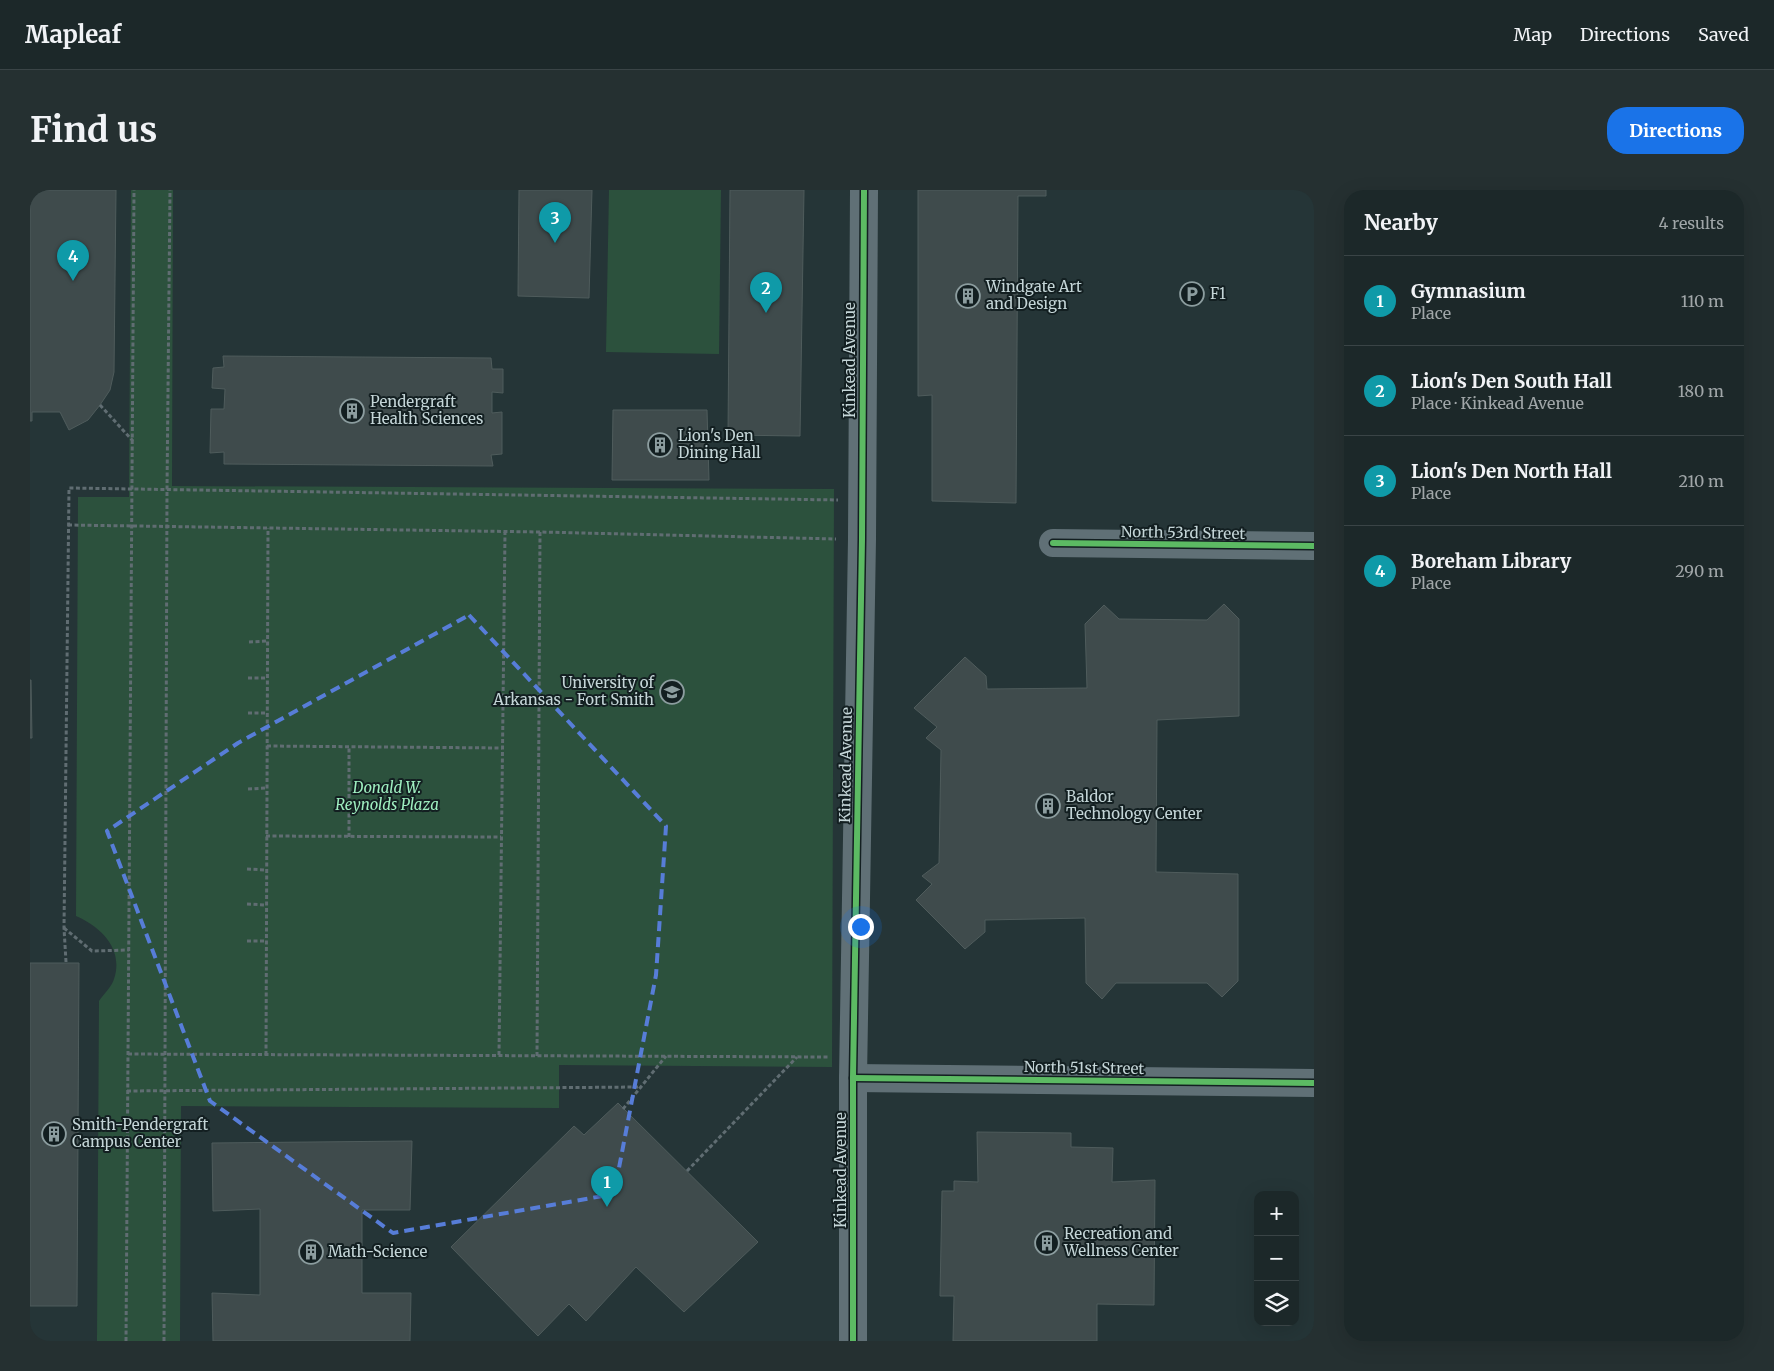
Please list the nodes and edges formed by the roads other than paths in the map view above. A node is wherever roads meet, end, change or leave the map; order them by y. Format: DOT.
graph roads {
  1 [pos="864,190"];
  2 [pos="1052,543"];
  3 [pos="1314,546"];
  4 [pos="853,1078"];
  5 [pos="1314,1083"];
  6 [pos="853,1341"];
  1 -- 4 [label="street, Kinkead Avenue"];
  2 -- 3 [label="street, North 53rd Street"];
  4 -- 5 [label="street, North 51st Street"];
  4 -- 6 [label="street, Kinkead Avenue"];
}
